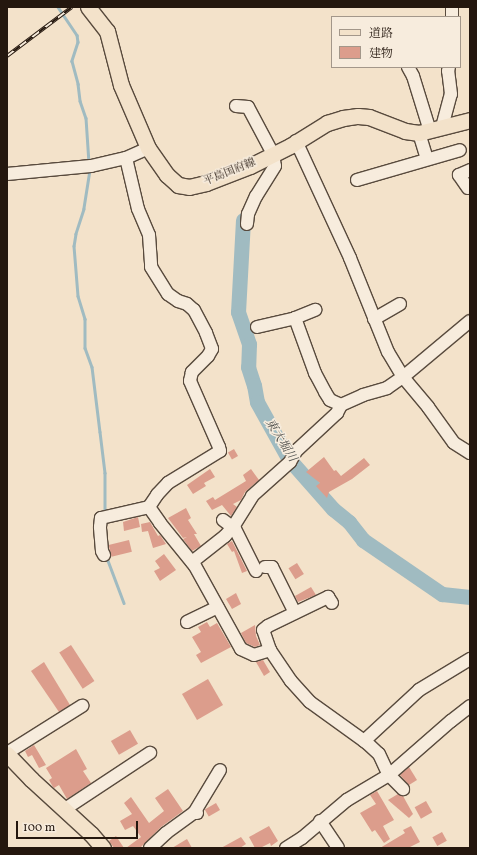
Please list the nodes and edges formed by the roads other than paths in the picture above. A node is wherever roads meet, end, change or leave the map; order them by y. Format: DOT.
graph roads {
  1 [pos="88,7"];
  2 [pos="409,68"];
  3 [pos="449,68"];
  4 [pos="236,106"];
  5 [pos="470,120"];
  6 [pos="430,130"];
  7 [pos="296,141"];
  8 [pos="148,148"];
  9 [pos="460,150"];
  10 [pos="273,154"];
  11 [pos="126,158"];
  12 [pos="427,159"];
  13 [pos="470,170"];
  14 [pos="7,174"];
  15 [pos="357,180"];
  16 [pos="468,188"];
  17 [pos="247,224"];
  18 [pos="400,304"];
  19 [pos="315,310"];
  20 [pos="295,318"];
  21 [pos="374,319"];
  22 [pos="470,321"];
  23 [pos="257,327"];
  24 [pos="403,377"];
  25 [pos="341,405"];
  26 [pos="470,453"];
  27 [pos="149,507"];
  28 [pos="223,520"];
  29 [pos="234,528"];
  30 [pos="104,555"];
  31 [pos="192,562"];
  32 [pos="332,603"];
  33 [pos="218,607"];
  34 [pos="295,613"];
  35 [pos="187,622"];
  36 [pos="270,650"];
  37 [pos="470,659"];
  38 [pos="82,706"];
  39 [pos="470,706"];
  40 [pos="367,743"];
  41 [pos="7,753"];
  42 [pos="150,753"];
  43 [pos="220,770"];
  44 [pos="389,775"];
  45 [pos="403,789"];
  46 [pos="66,809"];
  47 [pos="320,821"];
  48 [pos="103,848"];
  49 [pos="150,848"];
  50 [pos="286,848"];
  51 [pos="338,848"];
  1 -- 8 [label="main road, 平島国府線"];
  2 -- 6 [label="street"];
  3 -- 6 [label="street"];
  4 -- 10 [label="street"];
  5 -- 6 [label="main road, 平島国府線"];
  6 -- 7 [label="main road, 平島国府線"];
  6 -- 12 [label="street"];
  7 -- 10 [label="main road, 平島国府線"];
  7 -- 21 [label="street"];
  8 -- 10 [label="main road, 平島国府線"];
  8 -- 11 [label="street"];
  9 -- 12 [label="street"];
  10 -- 17 [label="street"];
  11 -- 14 [label="street"];
  11 -- 27 [label="street"];
  12 -- 15 [label="street"];
  13 -- 16 [label="street"];
  18 -- 21 [label="street"];
  19 -- 20 [label="street"];
  20 -- 23 [label="street"];
  20 -- 25 [label="street"];
  21 -- 24 [label="street"];
  22 -- 24 [label="street"];
  24 -- 25 [label="street"];
  24 -- 26 [label="street"];
  25 -- 29 [label="street"];
  27 -- 30 [label="street"];
  27 -- 31 [label="street"];
  28 -- 29 [label="street"];
  29 -- 31 [label="street"];
  29 -- 34 [label="street"];
  31 -- 33 [label="street"];
  32 -- 34 [label="street"];
  33 -- 35 [label="street"];
  33 -- 36 [label="street"];
  34 -- 36 [label="street"];
  36 -- 40 [label="street"];
  37 -- 40 [label="street"];
  38 -- 41 [label="street"];
  39 -- 44 [label="street"];
  40 -- 44 [label="street"];
  41 -- 46 [label="main road"];
  42 -- 46 [label="street"];
  43 -- 49 [label="street"];
  44 -- 45 [label="street"];
  44 -- 47 [label="street"];
  46 -- 48 [label="main road"];
  47 -- 50 [label="street"];
  47 -- 51 [label="street"];
}
